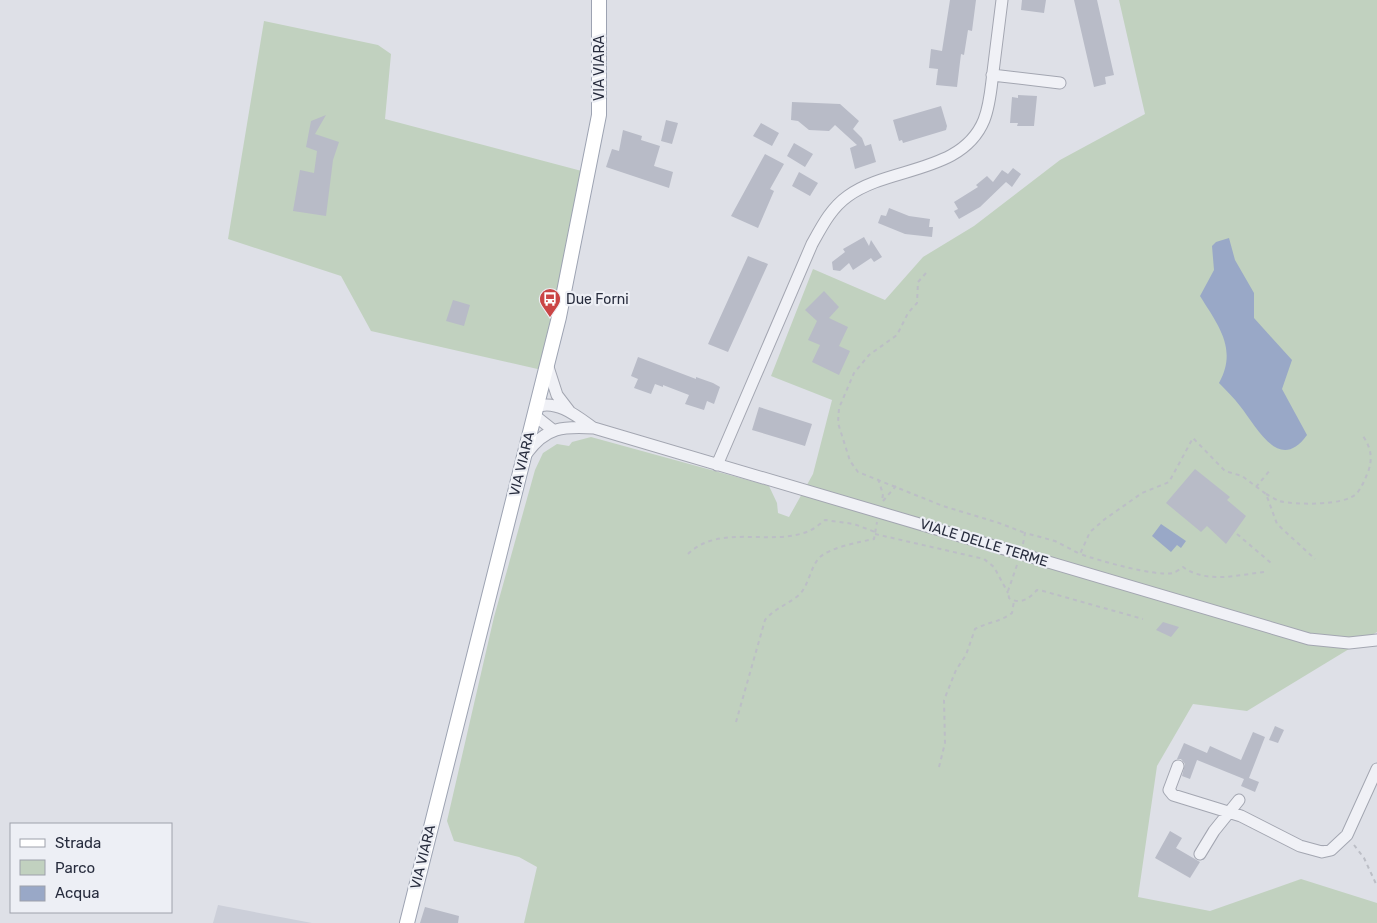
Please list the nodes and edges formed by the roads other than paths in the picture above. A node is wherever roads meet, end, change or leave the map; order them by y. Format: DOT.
graph roads {
  1 [pos="599,0"];
  2 [pos="1002,0"];
  3 [pos="992,75"];
  4 [pos="1060,83"];
  5 [pos="547,364"];
  6 [pos="535,411"];
  7 [pos="570,412"];
  8 [pos="594,428"];
  9 [pos="553,430"];
  10 [pos="523,458"];
  11 [pos="717,465"];
  12 [pos="1377,640"];
  13 [pos="1178,766"];
  14 [pos="1377,769"];
  15 [pos="1239,800"];
  16 [pos="1229,813"];
  17 [pos="1200,854"];
  18 [pos="407,923"];
  1 -- 5 [label="main road, VIA VIARA"];
  2 -- 3 [label="street"];
  3 -- 4 [label="street"];
  3 -- 11 [label="street"];
  5 -- 6 [label="main road, VIA VIARA"];
  5 -- 7 [label="street, VIALE DELLE TERME"];
  6 -- 7 [label="street, VIALE DELLE TERME"];
  6 -- 9 [label="street"];
  6 -- 10 [label="main road, VIA VIARA"];
  7 -- 8 [label="street, VIALE DELLE TERME"];
  8 -- 9 [label="street, VIALE DELLE TERME"];
  8 -- 11 [label="street, VIALE DELLE TERME"];
  9 -- 10 [label="street, VIALE DELLE TERME"];
  10 -- 18 [label="main road, VIA VIARA"];
  11 -- 12 [label="street, VIALE DELLE TERME"];
  13 -- 16 [label="street"];
  14 -- 16 [label="street"];
  15 -- 16 [label="street"];
  16 -- 17 [label="street"];
}
